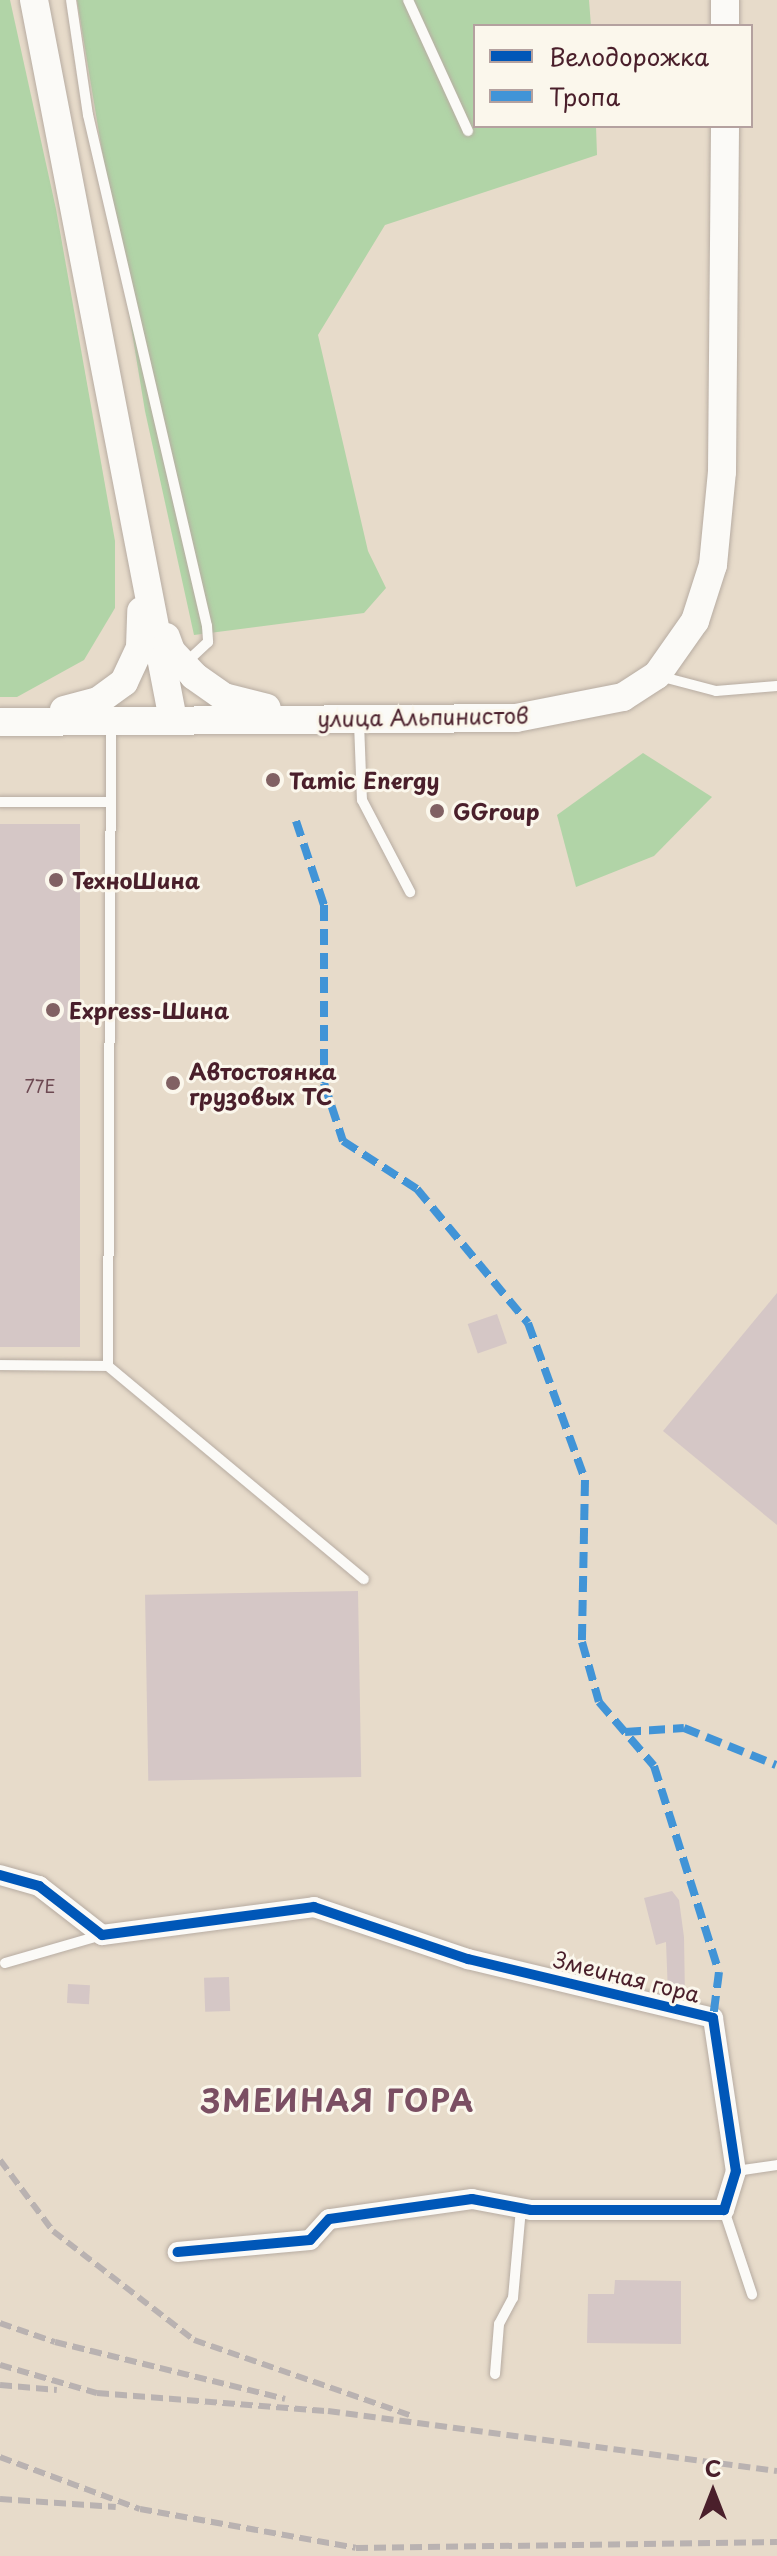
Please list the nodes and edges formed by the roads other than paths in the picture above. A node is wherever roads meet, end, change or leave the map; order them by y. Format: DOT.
graph roads {
  1 [pos="34,0"];
  2 [pos="71,0"];
  3 [pos="408,0"];
  4 [pos="725,0"];
  5 [pos="725,24"];
  6 [pos="725,128"];
  7 [pos="468,131"];
  8 [pos="133,511"];
  9 [pos="147,583"];
  10 [pos="182,665"];
  11 [pos="657,675"];
  12 [pos="777,686"];
  13 [pos="353,717"];
  14 [pos="111,720"];
  15 [pos="173,720"];
  16 [pos="0,721"];
  17 [pos="0,802"];
  18 [pos="111,802"];
  19 [pos="410,892"];
  20 [pos="0,1365"];
  21 [pos="108,1366"];
  22 [pos="364,1579"];
  23 [pos="0,1875"];
  24 [pos="102,1935"];
  25 [pos="5,1963"];
  26 [pos="777,2165"];
  27 [pos="736,2171"];
  28 [pos="521,2208"];
  29 [pos="724,2210"];
  30 [pos="178,2252"];
  31 [pos="752,2294"];
  32 [pos="495,2374"];
  1 -- 8 [label="main road"];
  2 -- 10 [label="lane"];
  3 -- 7 [label="lane"];
  4 -- 5 [label="main road"];
  6 -- 11 [label="main road, улица Альпинистов"];
  8 -- 9 [label="main road"];
  8 -- 16 [label="main road"];
  9 -- 10 [label="main road"];
  9 -- 15 [label="main road"];
  10 -- 13 [label="main road"];
  11 -- 12 [label="lane"];
  11 -- 13 [label="main road, улица Альпинистов"];
  13 -- 15 [label="main road, улица Альпинистов"];
  13 -- 19 [label="lane"];
  14 -- 15 [label="main road, улица Альпинистов"];
  14 -- 16 [label="main road, улица Альпинистов"];
  14 -- 18 [label="lane"];
  17 -- 18 [label="lane"];
  18 -- 21 [label="lane"];
  20 -- 21 [label="lane"];
  21 -- 22 [label="lane"];
  23 -- 24 [label="street"];
  24 -- 25 [label="lane"];
  24 -- 27 [label="street, Змеиная гора"];
  26 -- 27 [label="lane"];
  27 -- 29 [label="street, Змеиная гора"];
  28 -- 29 [label="street"];
  28 -- 30 [label="street"];
  28 -- 32 [label="lane"];
  29 -- 31 [label="lane"];
}
